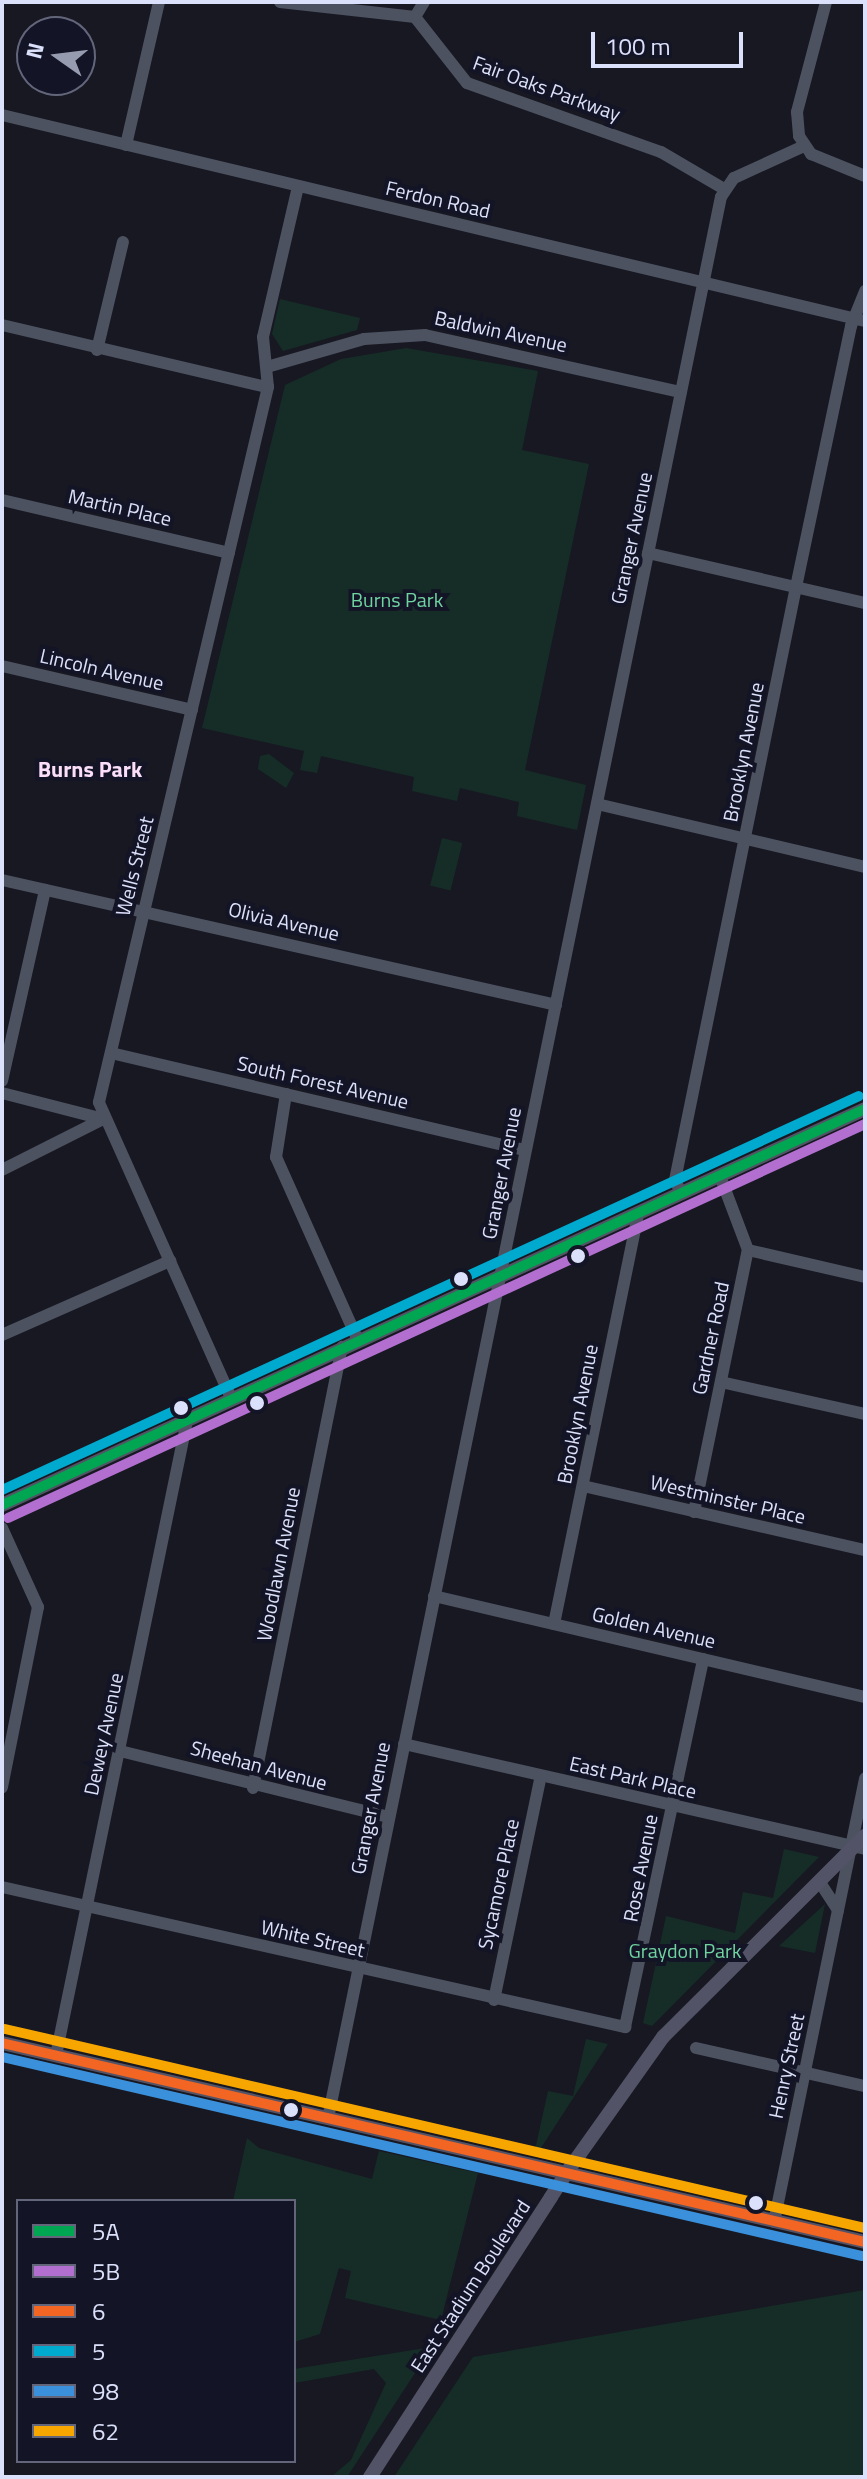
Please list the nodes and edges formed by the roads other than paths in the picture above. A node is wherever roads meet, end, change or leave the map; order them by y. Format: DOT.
graph roads {
  1 [pos="159,2"];
  2 [pos="280,2"];
  3 [pos="424,2"];
  4 [pos="826,2"];
  5 [pos="415,17"];
  6 [pos="2,115"];
  7 [pos="126,145"];
  8 [pos="804,146"];
  9 [pos="865,176"];
  10 [pos="298,186"];
  11 [pos="724,189"];
  12 [pos="123,242"];
  13 [pos="704,283"];
  14 [pos="865,291"];
  15 [pos="860,320"];
  16 [pos="2,325"];
  17 [pos="97,350"];
  18 [pos="267,367"];
  19 [pos="262,386"];
  20 [pos="681,392"];
  21 [pos="2,502"];
  22 [pos="229,553"];
  23 [pos="648,553"];
  24 [pos="796,587"];
  25 [pos="865,603"];
  26 [pos="2,666"];
  27 [pos="192,710"];
  28 [pos="597,804"];
  29 [pos="746,839"];
  30 [pos="865,867"];
  31 [pos="2,880"];
  32 [pos="45,890"];
  33 [pos="143,911"];
  34 [pos="556,1005"];
  35 [pos="111,1053"];
  36 [pos="2,1081"];
  37 [pos="2,1093"];
  38 [pos="286,1094"];
  39 [pos="865,1109"];
  40 [pos="103,1119"];
  41 [pos="525,1150"];
  42 [pos="2,1170"];
  43 [pos="720,1176"];
  44 [pos="681,1193"];
  45 [pos="638,1213"];
  46 [pos="748,1250"];
  47 [pos="170,1261"];
  48 [pos="502,1275"];
  49 [pos="865,1277"];
  50 [pos="2,1335"];
  51 [pos="358,1340"];
  52 [pos="342,1347"];
  53 [pos="721,1382"];
  54 [pos="232,1400"];
  55 [pos="865,1414"];
  56 [pos="187,1421"];
  57 [pos="583,1486"];
  58 [pos="2,1505"];
  59 [pos="694,1512"];
  60 [pos="2,1528"];
  61 [pos="865,1550"];
  62 [pos="434,1596"];
  63 [pos="554,1624"];
  64 [pos="703,1659"];
  65 [pos="865,1697"];
  66 [pos="404,1744"];
  67 [pos="120,1751"];
  68 [pos="541,1776"];
  69 [pos="865,1778"];
  70 [pos="2,1787"];
  71 [pos="253,1788"];
  72 [pos="672,1807"];
  73 [pos="388,1817"];
  74 [pos="861,1844"];
  75 [pos="819,1881"];
  76 [pos="2,1887"];
  77 [pos="87,1906"];
  78 [pos="838,1917"];
  79 [pos="358,1969"];
  80 [pos="494,2000"];
  81 [pos="616,2028"];
  82 [pos="2,2043"];
  83 [pos="696,2048"];
  84 [pos="56,2055"];
  85 [pos="805,2072"];
  86 [pos="865,2086"];
  87 [pos="328,2118"];
  88 [pos="774,2222"];
  89 [pos="865,2242"];
  90 [pos="370,2477"];
  1 -- 7 [label="street"];
  2 -- 5 [label="street"];
  3 -- 5 [label="street"];
  4 -- 8 [label="street"];
  5 -- 11 [label="street, Fair Oaks Parkway"];
  6 -- 7 [label="street, Ferdon Road"];
  7 -- 10 [label="street, Ferdon Road"];
  8 -- 9 [label="street"];
  8 -- 11 [label="street"];
  10 -- 13 [label="street, Ferdon Road"];
  10 -- 18 [label="street, Wells Street"];
  11 -- 13 [label="street, Granger Avenue"];
  12 -- 17 [label="street"];
  13 -- 15 [label="street, Ferdon Road"];
  13 -- 20 [label="street, Granger Avenue"];
  14 -- 15 [label="street, Brooklyn Avenue"];
  15 -- 24 [label="street, Brooklyn Avenue"];
  16 -- 17 [label="street"];
  17 -- 19 [label="street"];
  18 -- 19 [label="street, Wells Street"];
  18 -- 20 [label="street, Baldwin Avenue"];
  19 -- 22 [label="street, Wells Street"];
  20 -- 23 [label="street, Granger Avenue"];
  21 -- 22 [label="street, Martin Place"];
  22 -- 27 [label="street, Wells Street"];
  23 -- 24 [label="street"];
  23 -- 28 [label="street, Granger Avenue"];
  24 -- 25 [label="street"];
  24 -- 29 [label="street, Brooklyn Avenue"];
  26 -- 27 [label="street, Lincoln Avenue"];
  27 -- 33 [label="street, Wells Street"];
  28 -- 29 [label="street"];
  28 -- 34 [label="street, Granger Avenue"];
  29 -- 30 [label="street"];
  29 -- 44 [label="street, Brooklyn Avenue"];
  31 -- 32 [label="street, Olivia Avenue"];
  32 -- 33 [label="street, Olivia Avenue"];
  32 -- 36 [label="street"];
  33 -- 34 [label="street, Olivia Avenue"];
  33 -- 35 [label="street, Wells Street"];
  34 -- 41 [label="street, Granger Avenue"];
  35 -- 38 [label="street, South Forest Avenue"];
  35 -- 40 [label="street, Wells Street"];
  37 -- 40 [label="street"];
  38 -- 41 [label="street, South Forest Avenue"];
  38 -- 51 [label="street"];
  39 -- 43 [label="main road"];
  40 -- 42 [label="street"];
  40 -- 47 [label="street"];
  41 -- 48 [label="street, Granger Avenue"];
  43 -- 44 [label="main road"];
  43 -- 46 [label="street"];
  44 -- 45 [label="main road"];
  45 -- 48 [label="main road"];
  45 -- 57 [label="street, Brooklyn Avenue"];
  46 -- 49 [label="street"];
  46 -- 53 [label="street, Gardner Road"];
  47 -- 50 [label="street"];
  47 -- 54 [label="street"];
  48 -- 51 [label="main road"];
  48 -- 62 [label="street, Granger Avenue"];
  51 -- 52 [label="main road"];
  52 -- 54 [label="main road"];
  52 -- 71 [label="street, Woodlawn Avenue"];
  53 -- 55 [label="street"];
  53 -- 59 [label="street, Gardner Road"];
  54 -- 56 [label="main road"];
  56 -- 58 [label="main road"];
  56 -- 67 [label="street, Dewey Avenue"];
  57 -- 59 [label="street, Westminster Place"];
  57 -- 63 [label="street, Brooklyn Avenue"];
  59 -- 61 [label="street, Westminster Place"];
  60 -- 70 [label="street"];
  62 -- 63 [label="street, Golden Avenue"];
  62 -- 66 [label="street, Granger Avenue"];
  63 -- 64 [label="street, Golden Avenue"];
  64 -- 65 [label="street, Golden Avenue"];
  64 -- 72 [label="street, Rose Avenue"];
  66 -- 68 [label="street, East Park Place"];
  66 -- 73 [label="street, Granger Avenue"];
  67 -- 71 [label="street, Sheehan Avenue"];
  67 -- 77 [label="street, Dewey Avenue"];
  68 -- 72 [label="street, East Park Place"];
  68 -- 80 [label="street, Sycamore Place"];
  69 -- 74 [label="street, Henry Street"];
  71 -- 73 [label="street, Sheehan Avenue"];
  72 -- 74 [label="street, East Park Place"];
  72 -- 81 [label="street, Rose Avenue"];
  73 -- 79 [label="street, Granger Avenue"];
  74 -- 75 [label="main road, East Stadium Boulevard"];
  74 -- 78 [label="street, Henry Street"];
  75 -- 78 [label="street"];
  75 -- 90 [label="main road, East Stadium Boulevard, bridge"];
  76 -- 77 [label="street, White Street"];
  77 -- 79 [label="street, White Street"];
  77 -- 84 [label="street, Dewey Avenue"];
  78 -- 85 [label="street, Henry Street"];
  79 -- 80 [label="street, White Street"];
  79 -- 87 [label="street, Granger Avenue"];
  80 -- 81 [label="street, White Street"];
  82 -- 84 [label="main road"];
  83 -- 85 [label="street"];
  84 -- 87 [label="main road"];
  85 -- 86 [label="street"];
  85 -- 88 [label="street, Henry Street"];
  87 -- 88 [label="main road"];
  88 -- 89 [label="main road"];
}
